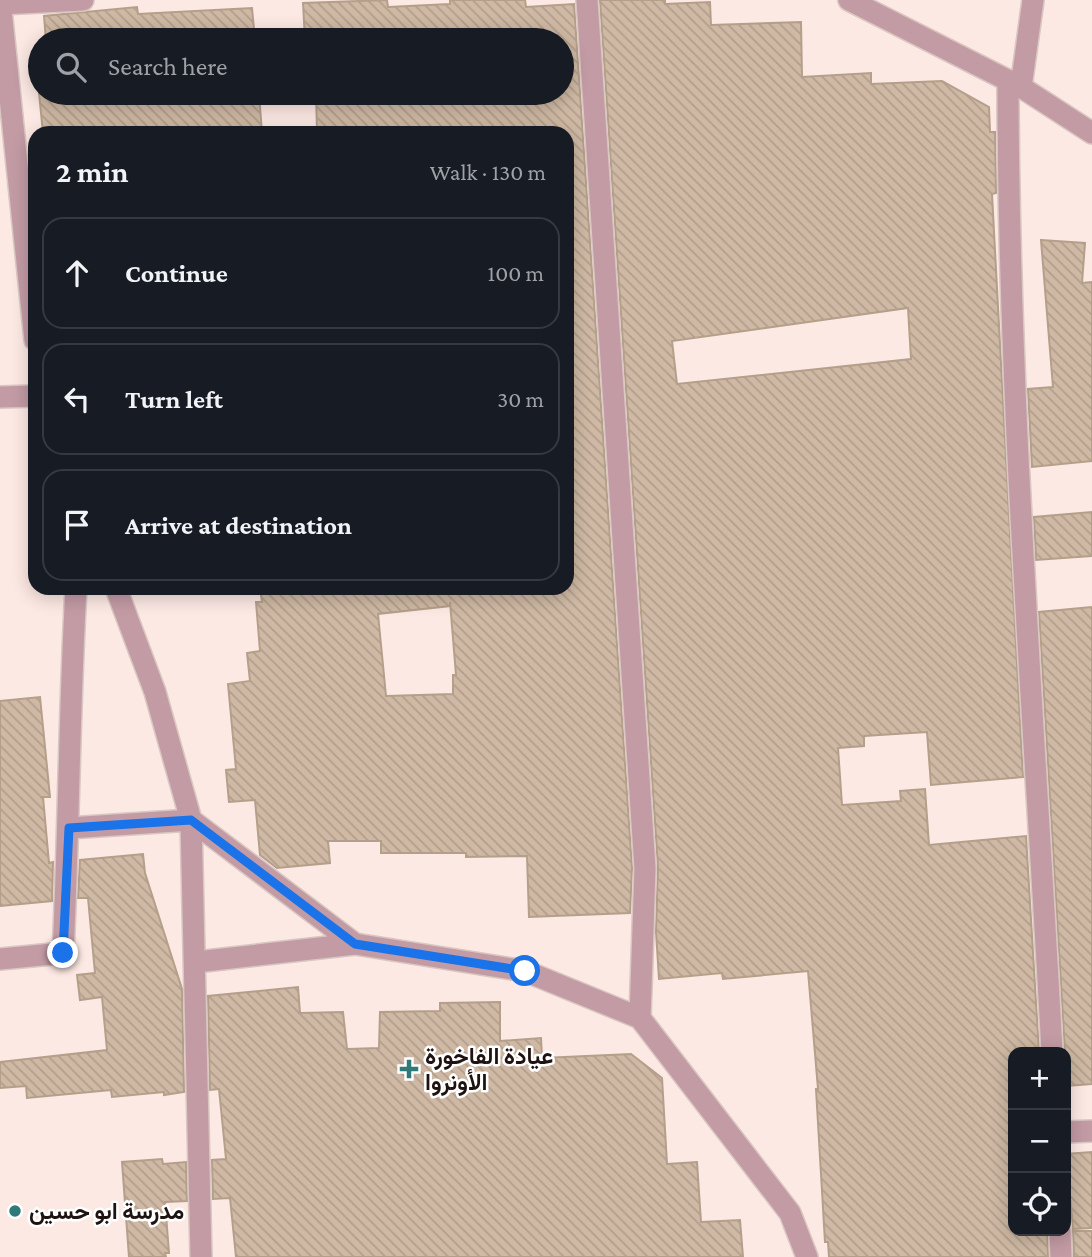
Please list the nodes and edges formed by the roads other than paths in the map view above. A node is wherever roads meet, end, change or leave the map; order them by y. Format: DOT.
graph roads {
  1 [pos="83,0"];
  2 [pos="587,0"];
  3 [pos="849,0"];
  4 [pos="1032,0"];
  5 [pos="0,3"];
  6 [pos="1015,84"];
  7 [pos="1092,133"];
  8 [pos="28,273"];
  9 [pos="0,397"];
  10 [pos="28,397"];
  11 [pos="76,595"];
  12 [pos="119,595"];
  13 [pos="191,820"];
  14 [pos="69,828"];
  15 [pos="355,944"];
  16 [pos="0,959"];
  17 [pos="196,962"];
  18 [pos="640,1018"];
  19 [pos="1052,1047"];
  20 [pos="1092,1131"];
  21 [pos="1071,1132"];
  22 [pos="1060,1236"];
  23 [pos="201,1257"];
  24 [pos="807,1257"];
  25 [pos="1061,1257"];
  1 -- 5 [label="street"];
  2 -- 18 [label="street"];
  3 -- 6 [label="street"];
  4 -- 6 [label="street"];
  5 -- 8 [label="street"];
  6 -- 7 [label="street"];
  6 -- 19 [label="street"];
  9 -- 10 [label="street"];
  11 -- 14 [label="street"];
  12 -- 13 [label="street"];
  13 -- 14 [label="street"];
  13 -- 15 [label="street"];
  13 -- 17 [label="street"];
  14 -- 16 [label="street"];
  15 -- 17 [label="street"];
  15 -- 18 [label="street"];
  17 -- 23 [label="street"];
  18 -- 24 [label="street"];
  20 -- 21 [label="street"];
  22 -- 25 [label="street"];
}
